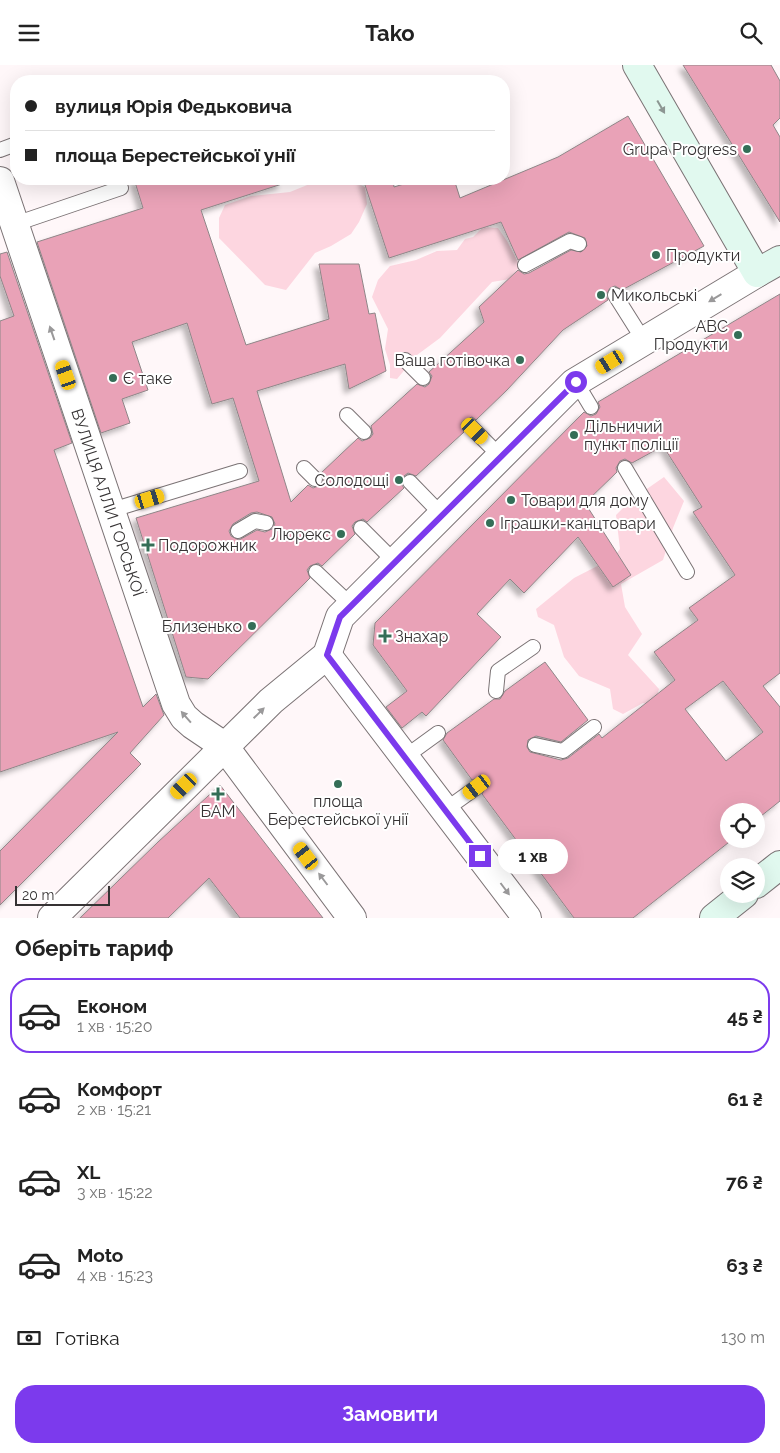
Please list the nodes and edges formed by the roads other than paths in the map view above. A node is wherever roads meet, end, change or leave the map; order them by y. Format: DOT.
graph roads {
  1 [pos="637,65"];
  2 [pos="0,181"];
  3 [pos="122,188"];
  4 [pos="15,224"];
  5 [pos="579,244"];
  6 [pos="525,265"];
  7 [pos="768,267"];
  8 [pos="615,295"];
  9 [pos="644,341"];
  10 [pos="405,360"];
  11 [pos="423,378"];
  12 [pos="576,382"];
  13 [pos="590,407"];
  14 [pos="348,415"];
  15 [pos="470,426"];
  16 [pos="364,432"];
  17 [pos="500,457"];
  18 [pos="304,468"];
  19 [pos="625,468"];
  20 [pos="240,471"];
  21 [pos="315,479"];
  22 [pos="410,482"];
  23 [pos="112,510"];
  24 [pos="442,515"];
  25 [pos="266,523"];
  26 [pos="361,528"];
  27 [pos="238,531"];
  28 [pos="394,562"];
  29 [pos="316,571"];
  30 [pos="687,571"];
  31 [pos="351,605"];
  32 [pos="533,647"];
  33 [pos="327,655"];
  34 [pos="496,691"];
  35 [pos="594,727"];
  36 [pos="438,733"];
  37 [pos="535,745"];
  38 [pos="224,747"];
  39 [pos="405,757"];
  40 [pos="477,787"];
  41 [pos="445,810"];
  42 [pos="780,865"];
  43 [pos="765,877"];
  44 [pos="733,903"];
  45 [pos="52,918"];
  46 [pos="352,918"];
  47 [pos="527,918"];
  48 [pos="714,918"];
  1 -- 7 [label="main road, one-way"];
  2 -- 4 [label="street, ВУЛИЦЯ АЛЛИ ГОРСЬКОЇ"];
  3 -- 4 [label="lane"];
  23 -- 4 [label="street, ВУЛИЦЯ АЛЛИ ГОРСЬКОЇ, one-way"];
  5 -- 6 [label="lane"];
  7 -- 9 [label="street, one-way"];
  8 -- 9 [label="lane"];
  9 -- 12 [label="street"];
  10 -- 11 [label="lane"];
  12 -- 13 [label="lane"];
  12 -- 17 [label="street"];
  14 -- 16 [label="lane"];
  15 -- 17 [label="lane"];
  17 -- 24 [label="street"];
  18 -- 21 [label="lane"];
  19 -- 30 [label="lane"];
  20 -- 23 [label="lane"];
  22 -- 24 [label="lane"];
  38 -- 23 [label="street, ВУЛИЦЯ АЛЛИ ГОРСЬКОЇ, one-way"];
  24 -- 28 [label="street"];
  25 -- 27 [label="lane"];
  26 -- 28 [label="lane"];
  28 -- 31 [label="street"];
  29 -- 31 [label="lane"];
  31 -- 33 [label="street"];
  32 -- 34 [label="lane"];
  38 -- 33 [label="street, one-way"];
  33 -- 39 [label="street"];
  35 -- 37 [label="lane"];
  36 -- 39 [label="lane"];
  38 -- 45 [label="street"];
  46 -- 38 [label="street, one-way"];
  39 -- 41 [label="street"];
  40 -- 41 [label="lane"];
  41 -- 47 [label="street, one-way"];
  42 -- 43 [label="main road"];
  44 -- 48 [label="main road"];
}
